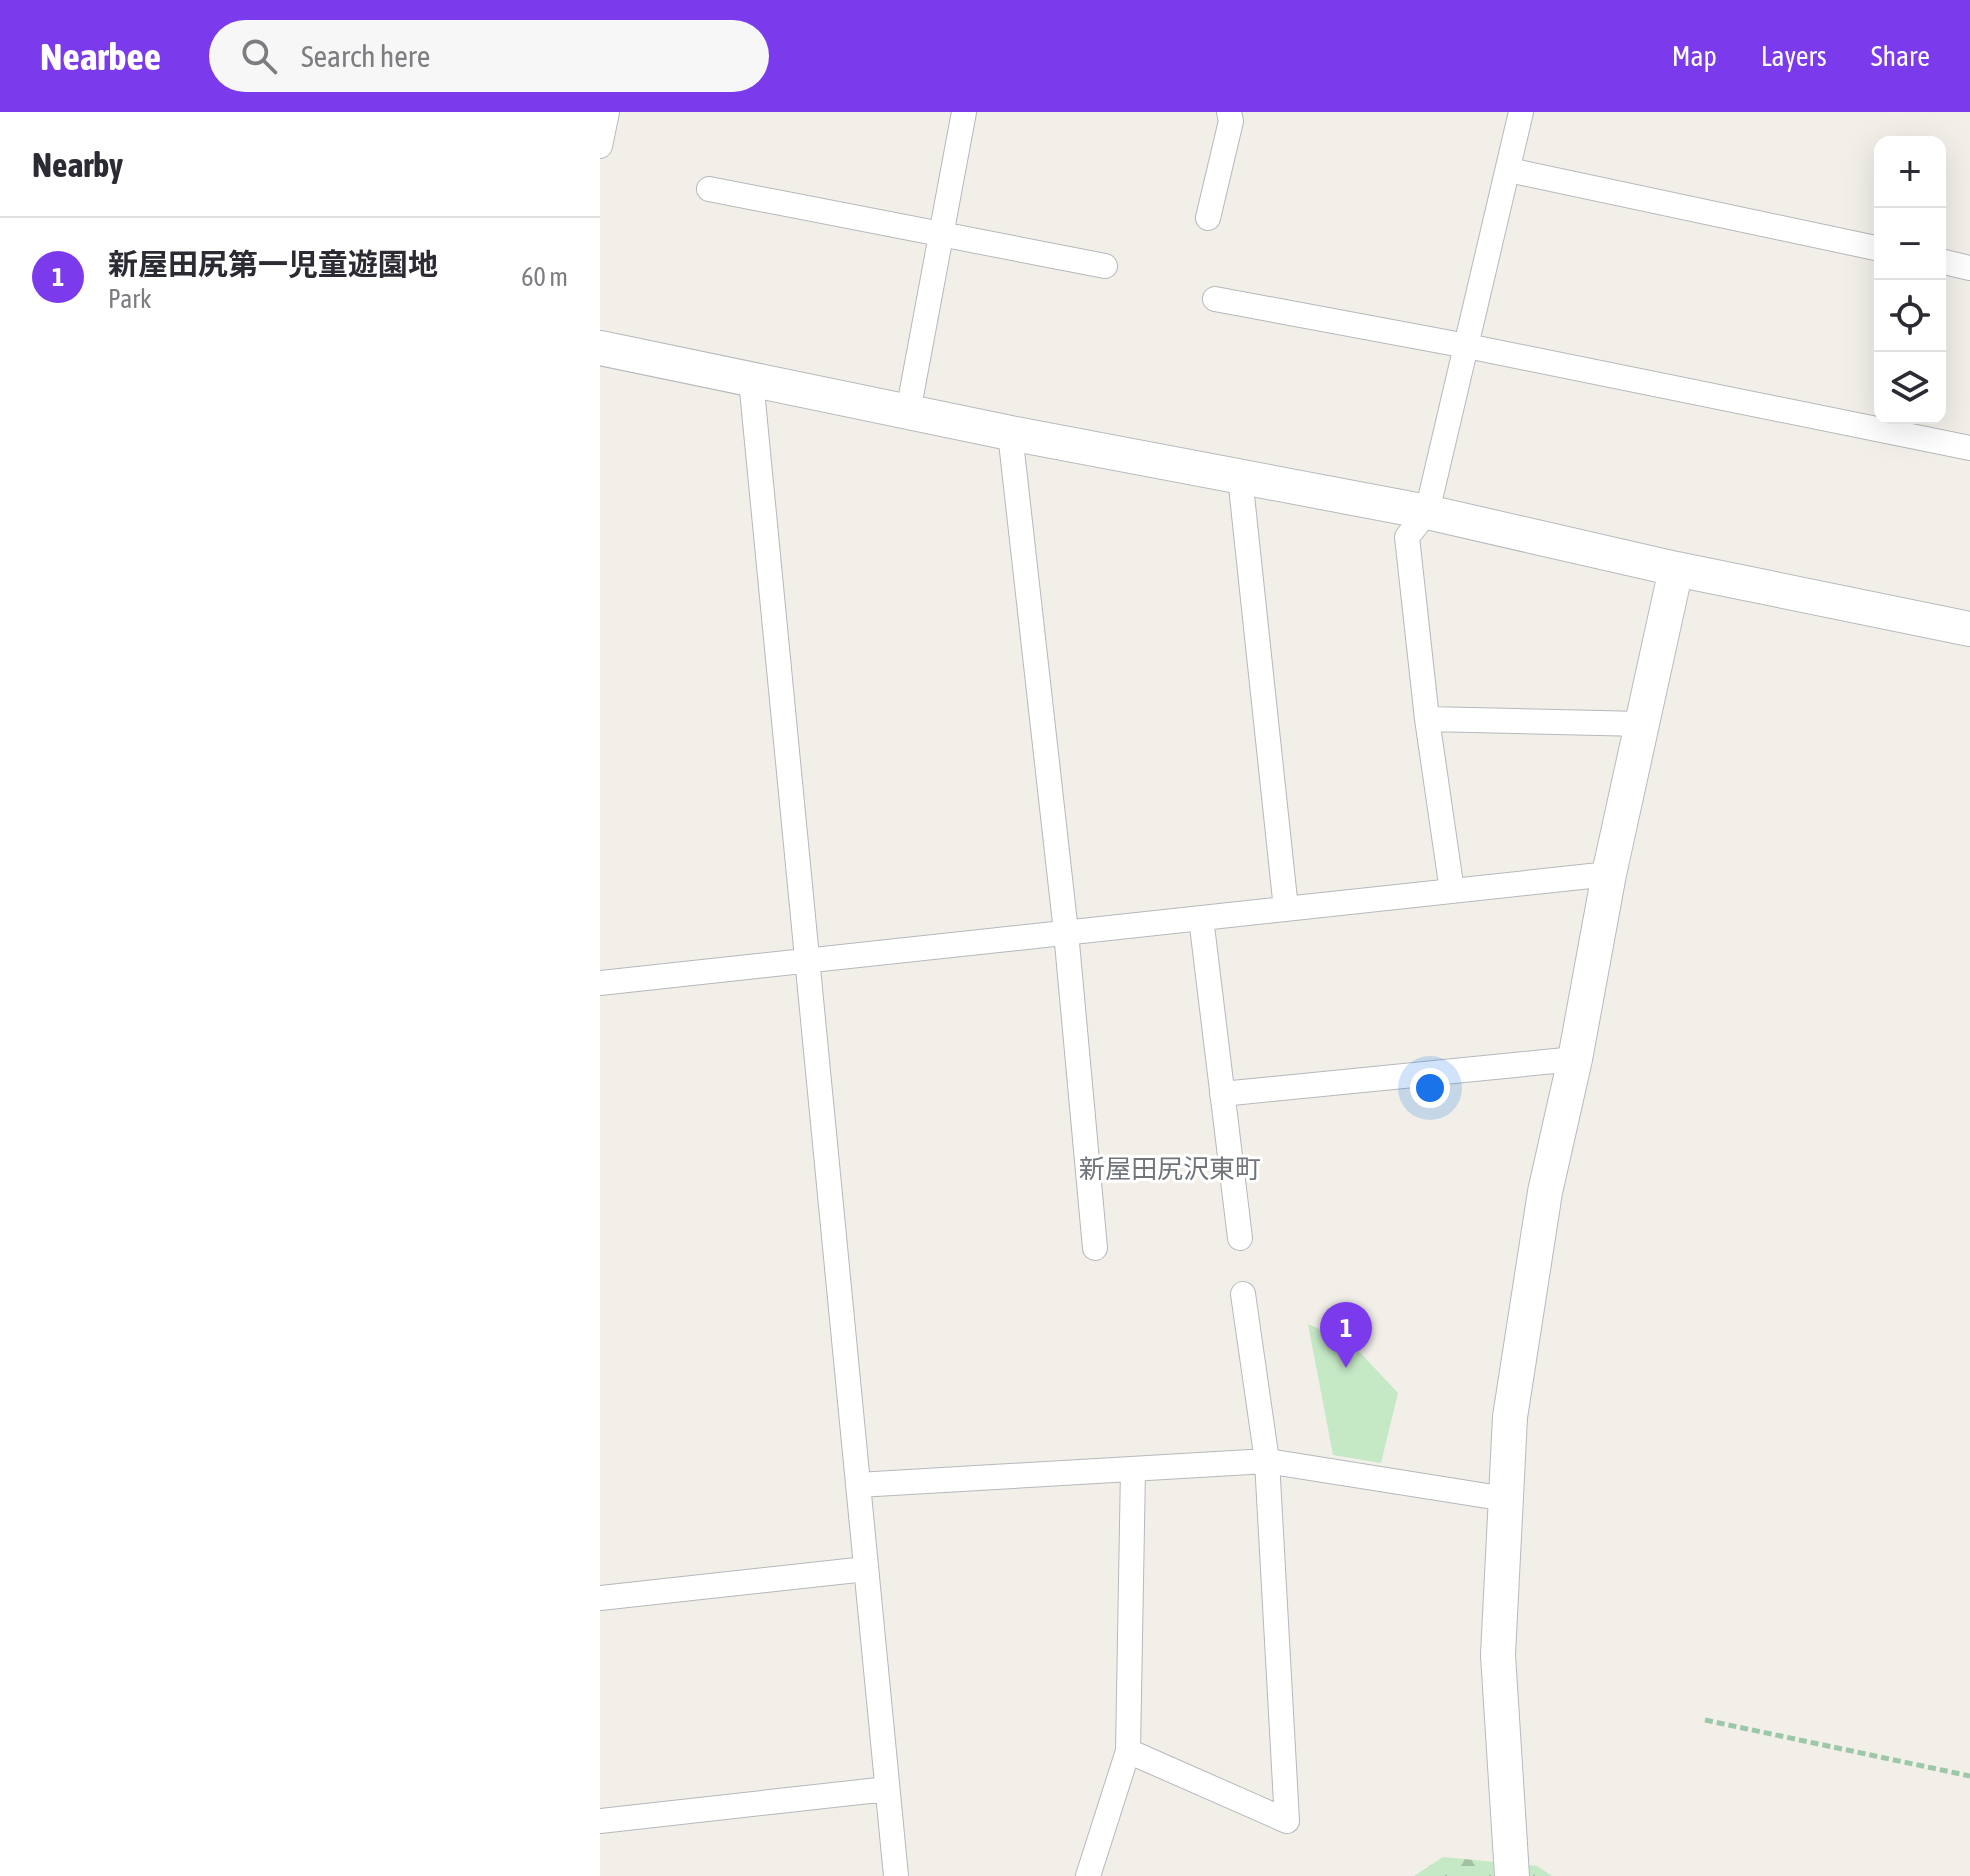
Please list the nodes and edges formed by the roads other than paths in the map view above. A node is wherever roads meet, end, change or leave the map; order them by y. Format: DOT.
graph roads {
  1 [pos="607,112"];
  2 [pos="964,112"];
  3 [pos="1229,112"];
  4 [pos="1521,112"];
  5 [pos="600,146"];
  6 [pos="1509,170"];
  7 [pos="709,189"];
  8 [pos="1208,218"];
  9 [pos="942,234"];
  10 [pos="1874,248"];
  11 [pos="1946,262"];
  12 [pos="1105,266"];
  13 [pos="1970,268"];
  14 [pos="1215,299"];
  15 [pos="1467,346"];
  16 [pos="600,348"];
  17 [pos="751,380"];
  18 [pos="908,412"];
  19 [pos="1010,433"];
  20 [pos="1970,448"];
  21 [pos="1240,477"];
  22 [pos="1427,512"];
  23 [pos="1676,569"];
  24 [pos="1970,629"];
  25 [pos="1427,719"];
  26 [pos="1642,724"];
  27 [pos="1609,874"];
  28 [pos="1452,891"];
  29 [pos="1286,909"];
  30 [pos="1201,918"];
  31 [pos="1066,932"];
  32 [pos="806,960"];
  33 [pos="600,983"];
  34 [pos="1575,1059"];
  35 [pos="1222,1094"];
  36 [pos="1240,1238"];
  37 [pos="1095,1248"];
  38 [pos="1243,1294"];
  39 [pos="1267,1461"];
  40 [pos="1133,1469"];
  41 [pos="858,1485"];
  42 [pos="1506,1499"];
  43 [pos="866,1569"];
  44 [pos="600,1598"];
  45 [pos="1128,1751"];
  46 [pos="887,1789"];
  47 [pos="600,1821"];
  48 [pos="896,1876"];
  49 [pos="1088,1876"];
  50 [pos="1512,1876"];
  1 -- 5 [label="street"];
  2 -- 9 [label="street"];
  3 -- 8 [label="street"];
  4 -- 6 [label="street"];
  6 -- 10 [label="street"];
  6 -- 15 [label="street"];
  7 -- 9 [label="street"];
  9 -- 12 [label="street"];
  9 -- 18 [label="street"];
  11 -- 13 [label="street"];
  14 -- 15 [label="street"];
  15 -- 20 [label="street"];
  15 -- 22 [label="street"];
  16 -- 17 [label="street"];
  17 -- 18 [label="street"];
  17 -- 32 [label="street"];
  18 -- 19 [label="street"];
  19 -- 21 [label="street"];
  19 -- 31 [label="street"];
  21 -- 22 [label="street"];
  21 -- 29 [label="street"];
  22 -- 23 [label="street"];
  22 -- 25 [label="street"];
  23 -- 24 [label="street"];
  23 -- 26 [label="street"];
  25 -- 26 [label="street"];
  25 -- 28 [label="street"];
  26 -- 27 [label="street"];
  27 -- 28 [label="street"];
  27 -- 34 [label="street"];
  28 -- 29 [label="street"];
  29 -- 30 [label="street"];
  30 -- 31 [label="street"];
  30 -- 35 [label="street"];
  31 -- 32 [label="street"];
  31 -- 37 [label="street"];
  32 -- 33 [label="street"];
  32 -- 41 [label="street"];
  34 -- 35 [label="street"];
  34 -- 42 [label="street"];
  35 -- 36 [label="street"];
  38 -- 39 [label="street"];
  39 -- 40 [label="street"];
  39 -- 42 [label="street"];
  39 -- 45 [label="street"];
  40 -- 41 [label="street"];
  40 -- 45 [label="street"];
  41 -- 43 [label="street"];
  42 -- 50 [label="street"];
  43 -- 44 [label="street"];
  43 -- 46 [label="street"];
  45 -- 49 [label="street"];
  46 -- 47 [label="street"];
  46 -- 48 [label="street"];
}
